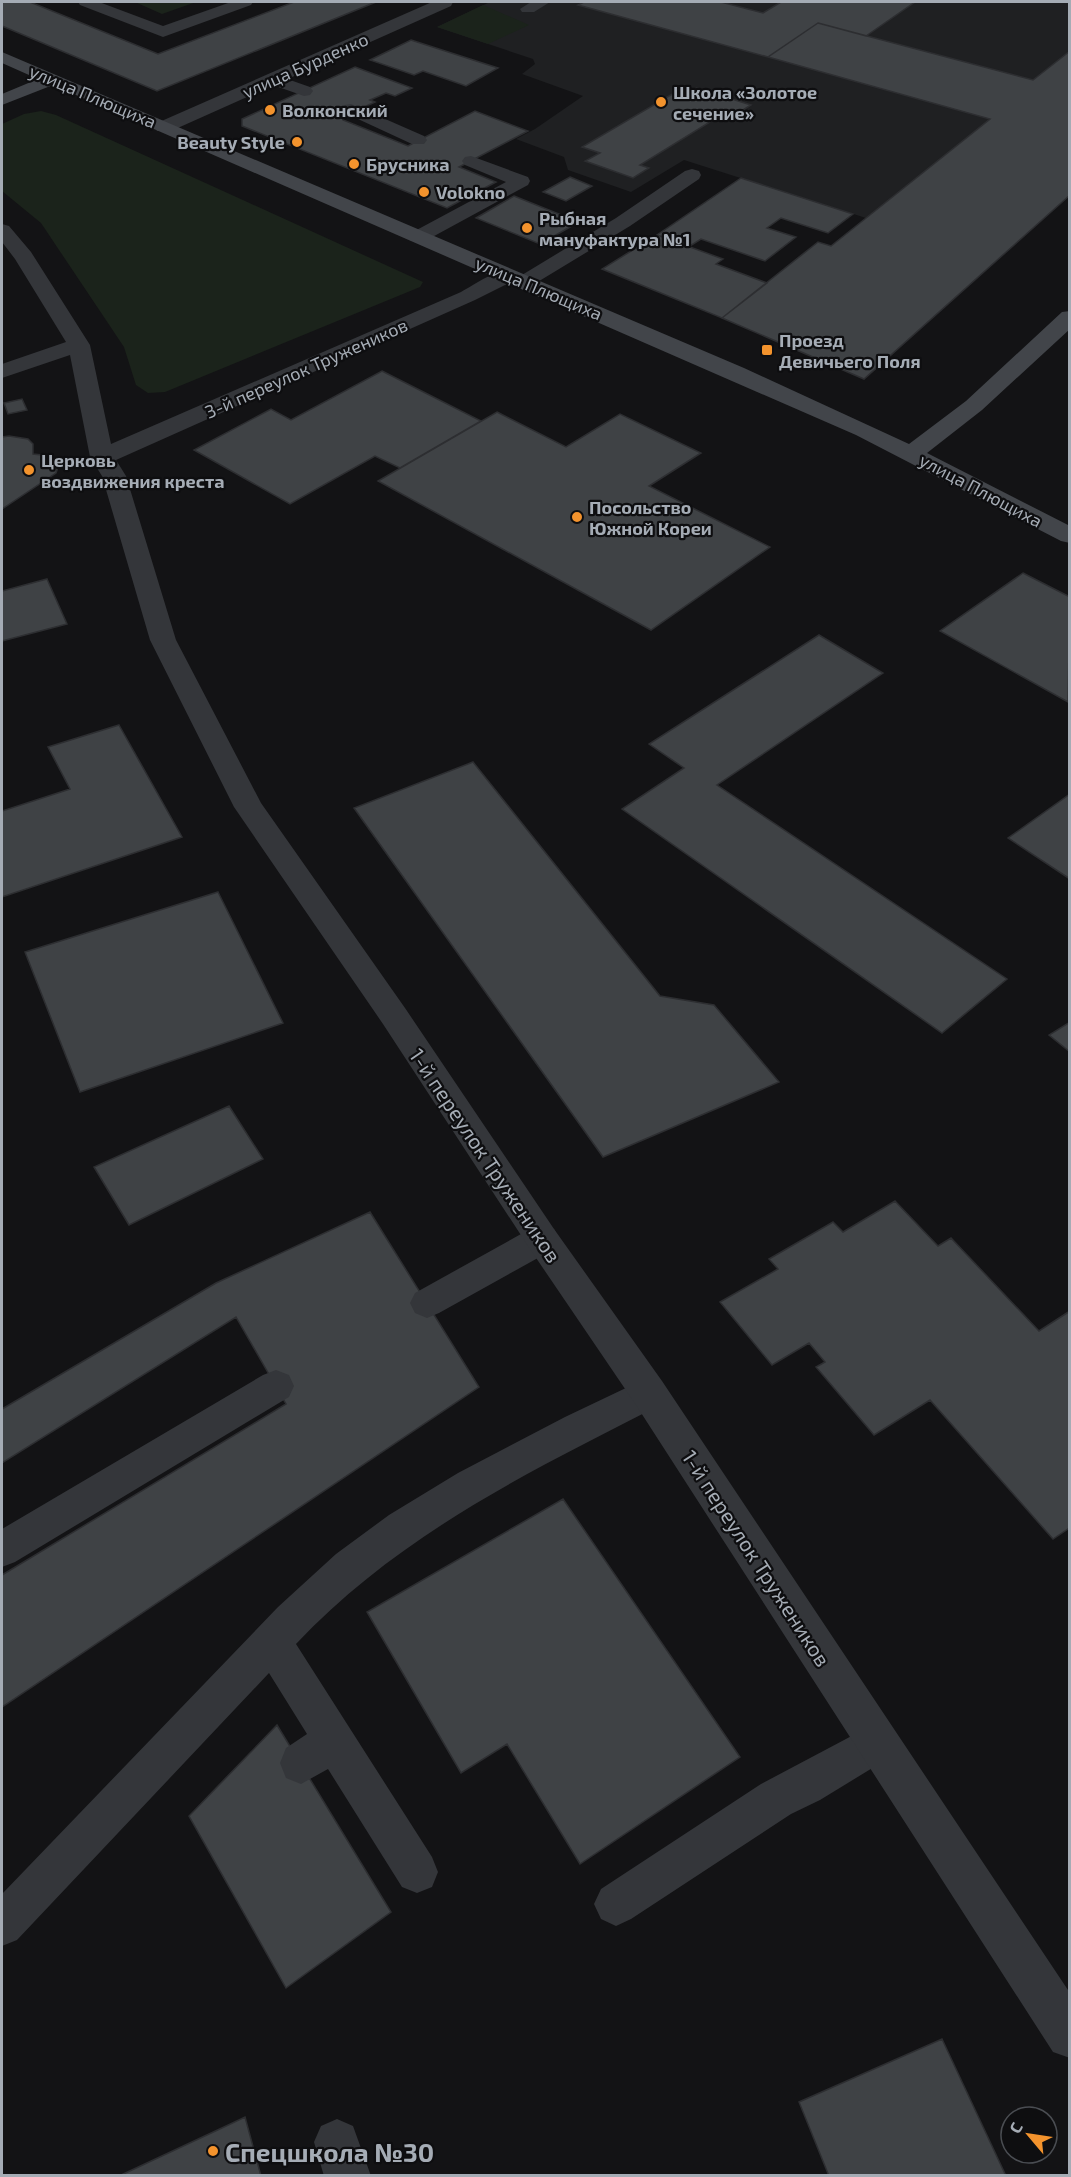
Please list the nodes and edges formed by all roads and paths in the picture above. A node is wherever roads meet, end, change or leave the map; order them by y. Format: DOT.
graph roads {
  1 [pos="86,2"];
  2 [pos="245,2"];
  3 [pos="441,2"];
  4 [pos="2,57"];
  5 [pos="53,79"];
  6 [pos="273,79"];
  7 [pos="304,91"];
  8 [pos="2,100"];
  9 [pos="351,109"];
  10 [pos="164,127"];
  11 [pos="418,140"];
  12 [pos="471,161"];
  13 [pos="692,175"];
  14 [pos="2,230"];
  15 [pos="418,237"];
  16 [pos="516,279"];
  17 [pos="1070,317"];
  18 [pos="80,345"];
  19 [pos="2,370"];
  20 [pos="911,453"];
  21 [pos="102,457"];
  22 [pos="1070,536"];
  23 [pos="542,1239"];
  24 [pos="427,1303"];
  25 [pos="276,1386"];
  26 [pos="649,1393"];
  27 [pos="2,1549"];
  28 [pos="272,1642"];
  29 [pos="334,1740"];
  30 [pos="878,1742"];
  31 [pos="301,1762"];
  32 [pos="417,1872"];
  33 [pos="616,1904"];
  34 [pos="2,1925"];
  35 [pos="1070,2035"];
  1 -- 2 [label="lane"];
  3 -- 6 [label="street, улица Бурденко"];
  4 -- 5 [label="street, улица Плющиха"];
  5 -- 8 [label="street"];
  5 -- 10 [label="street, улица Плющиха"];
  6 -- 7 [label="lane"];
  6 -- 10 [label="street, улица Бурденко"];
  9 -- 11 [label="lane"];
  10 -- 15 [label="street, улица Плющиха"];
  12 -- 15 [label="lane"];
  13 -- 16 [label="lane"];
  14 -- 18 [label="street, 1-й переулок Тружеников"];
  15 -- 16 [label="street, улица Плющиха"];
  16 -- 20 [label="street, улица Плющиха"];
  16 -- 21 [label="street, 3-й переулок Тружеников"];
  17 -- 20 [label="street"];
  18 -- 19 [label="street"];
  18 -- 21 [label="street, 1-й переулок Тружеников"];
  20 -- 22 [label="street, улица Плющиха"];
  21 -- 23 [label="street, 1-й переулок Тружеников"];
  23 -- 24 [label="lane"];
  23 -- 26 [label="street, 1-й переулок Тружеников"];
  25 -- 27 [label="lane"];
  26 -- 28 [label="lane"];
  26 -- 30 [label="street, 1-й переулок Тружеников"];
  28 -- 29 [label="lane"];
  28 -- 34 [label="lane"];
  29 -- 31 [label="lane"];
  29 -- 32 [label="lane"];
  30 -- 33 [label="lane"];
  30 -- 35 [label="street, 1-й переулок Тружеников"];
}
